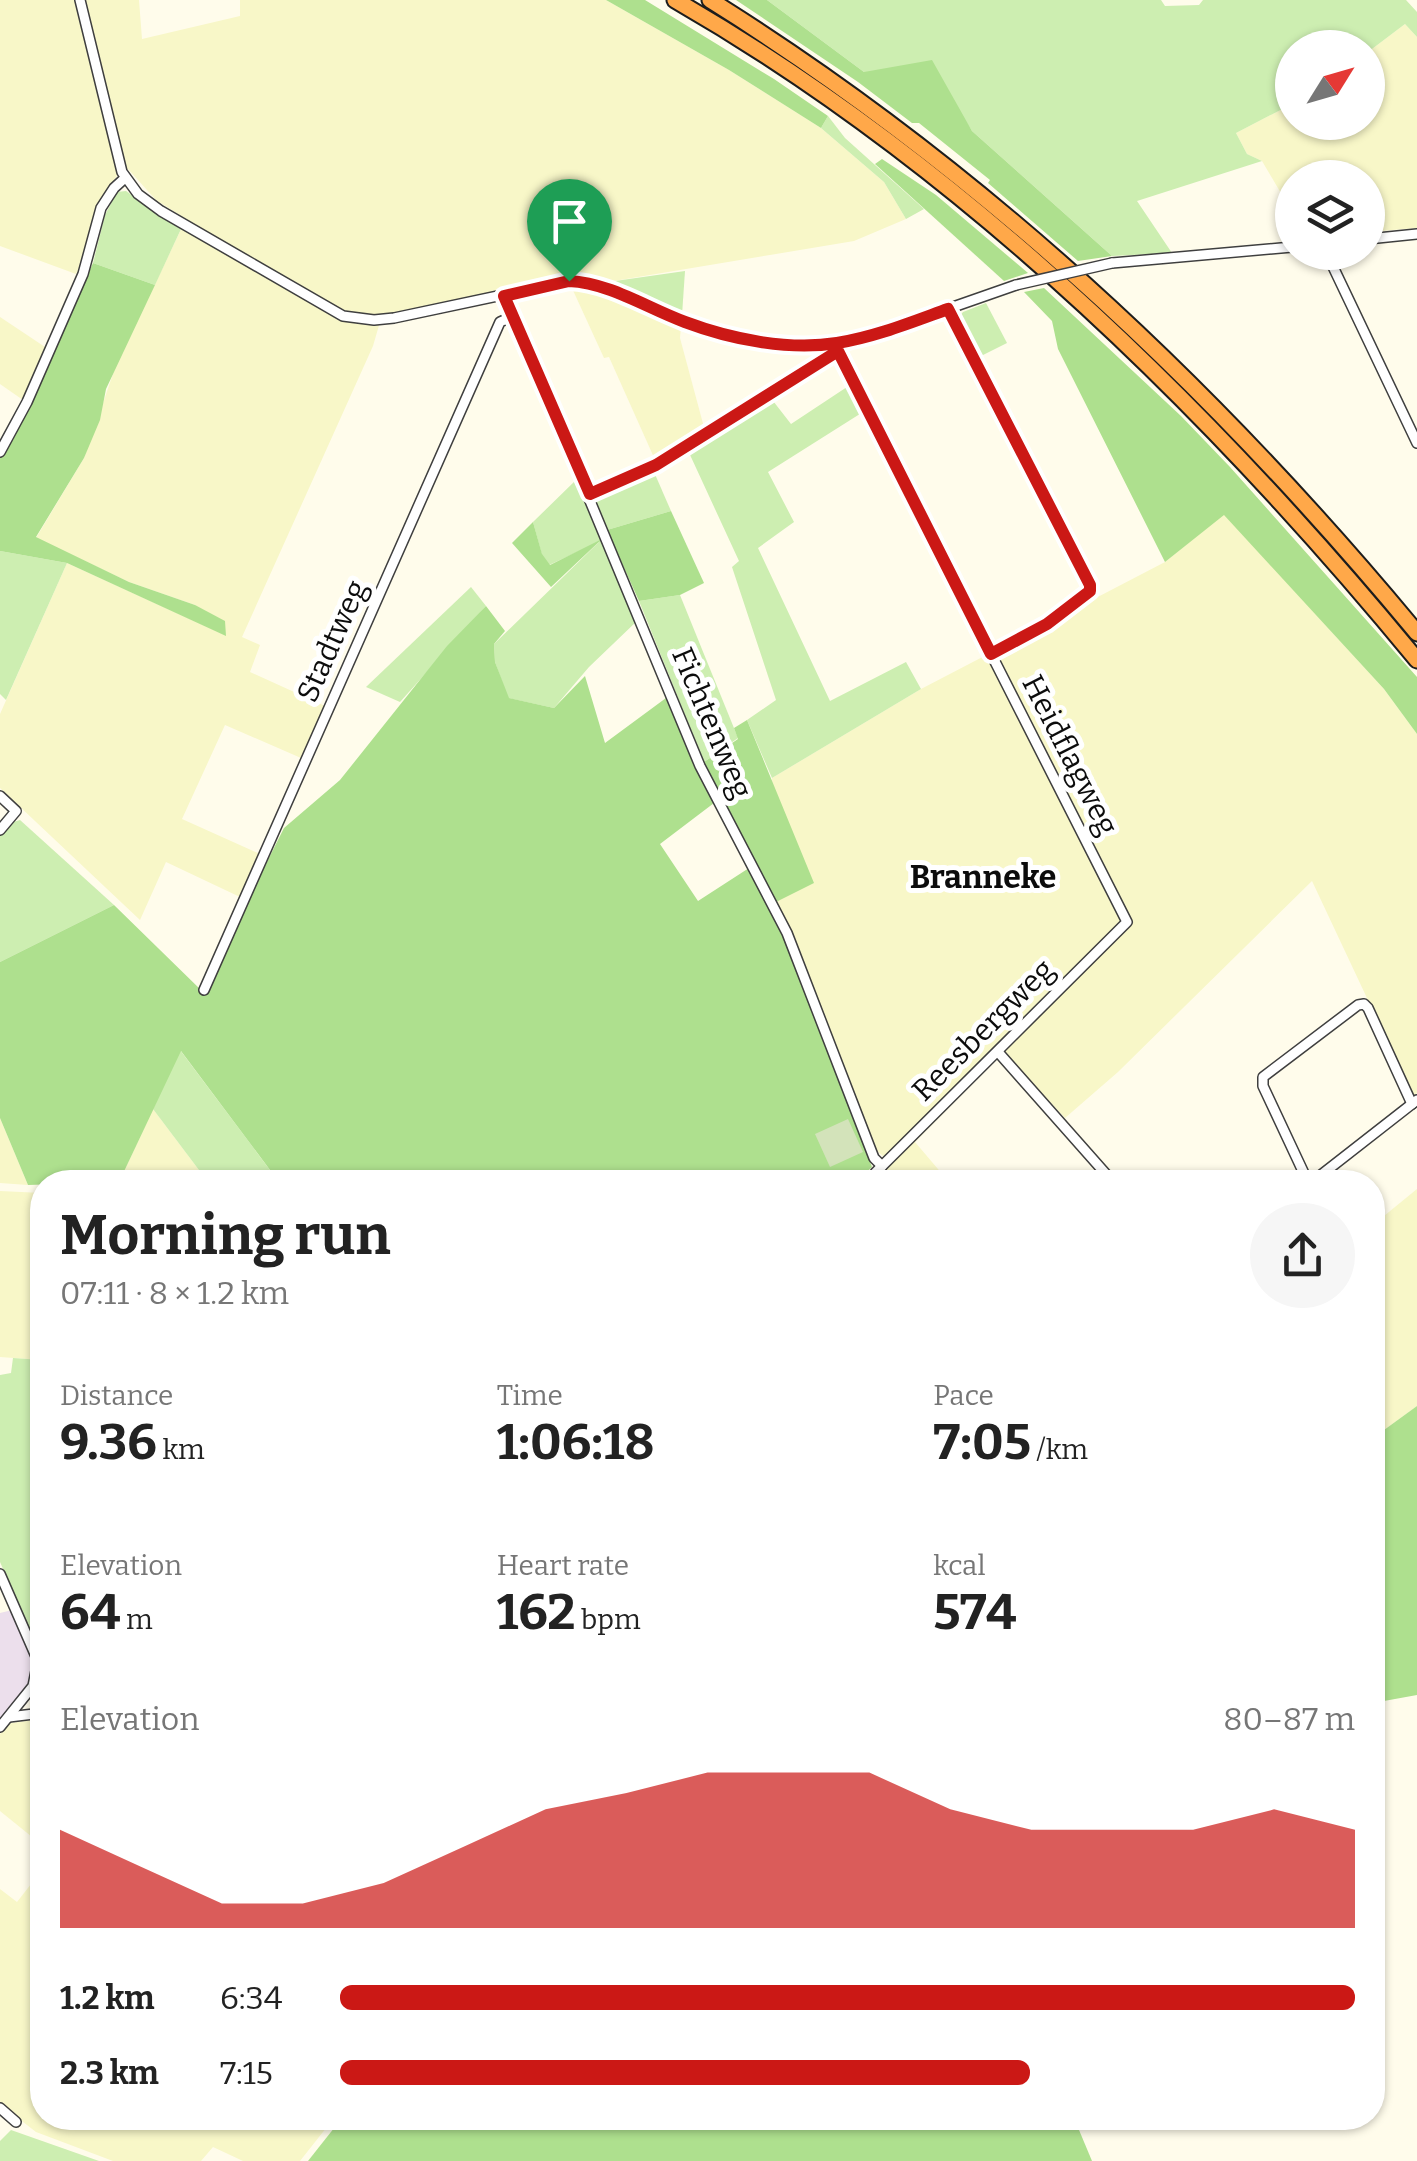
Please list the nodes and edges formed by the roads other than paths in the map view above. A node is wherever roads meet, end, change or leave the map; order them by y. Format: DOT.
graph roads {
  1 [pos="80,0"];
  2 [pos="675,0"];
  3 [pos="710,0"];
  4 [pos="126,178"];
  5 [pos="1417,234"];
  6 [pos="1385,237"];
  7 [pos="1275,248"];
  8 [pos="1335,270"];
  9 [pos="504,296"];
  10 [pos="948,309"];
  11 [pos="511,316"];
  12 [pos="836,347"];
  13 [pos="1417,443"];
  14 [pos="0,452"];
  15 [pos="590,494"];
  16 [pos="1417,633"];
  17 [pos="991,654"];
  18 [pos="1417,660"];
  19 [pos="0,796"];
  20 [pos="0,830"];
  21 [pos="1127,922"];
  22 [pos="204,990"];
  23 [pos="998,1052"];
  24 [pos="1414,1102"];
  25 [pos="878,1169"];
  26 [pos="1103,1170"];
  27 [pos="1304,1170"];
  28 [pos="1326,1170"];
  29 [pos="0,1574"];
  30 [pos="30,1636"];
  31 [pos="30,1689"];
  32 [pos="30,1714"];
  33 [pos="9,1717"];
  34 [pos="0,1727"];
  35 [pos="0,2108"];
  36 [pos="16,2122"];
  1 -- 4 [label="street"];
  2 -- 18 [label="highway"];
  3 -- 16 [label="highway"];
  4 -- 9 [label="street"];
  4 -- 14 [label="street"];
  5 -- 6 [label="street"];
  7 -- 10 [label="street, bridge"];
  8 -- 13 [label="street"];
  9 -- 11 [label="street, Fichtenweg"];
  9 -- 12 [label="street"];
  10 -- 12 [label="street"];
  10 -- 17 [label="street"];
  11 -- 15 [label="street, Fichtenweg"];
  11 -- 22 [label="street, Stadtweg"];
  12 -- 15 [label="street"];
  12 -- 17 [label="street, Heidflagweg"];
  15 -- 25 [label="street, Fichtenweg"];
  17 -- 21 [label="street, Heidflagweg"];
  19 -- 20 [label="street"];
  21 -- 23 [label="street, Reesbergweg"];
  23 -- 25 [label="street, Reesbergweg"];
  23 -- 26 [label="street"];
  24 -- 27 [label="street"];
  24 -- 28 [label="street"];
  29 -- 30 [label="street"];
  31 -- 33 [label="street"];
  32 -- 33 [label="street"];
  33 -- 34 [label="street"];
  35 -- 36 [label="street"];
}
